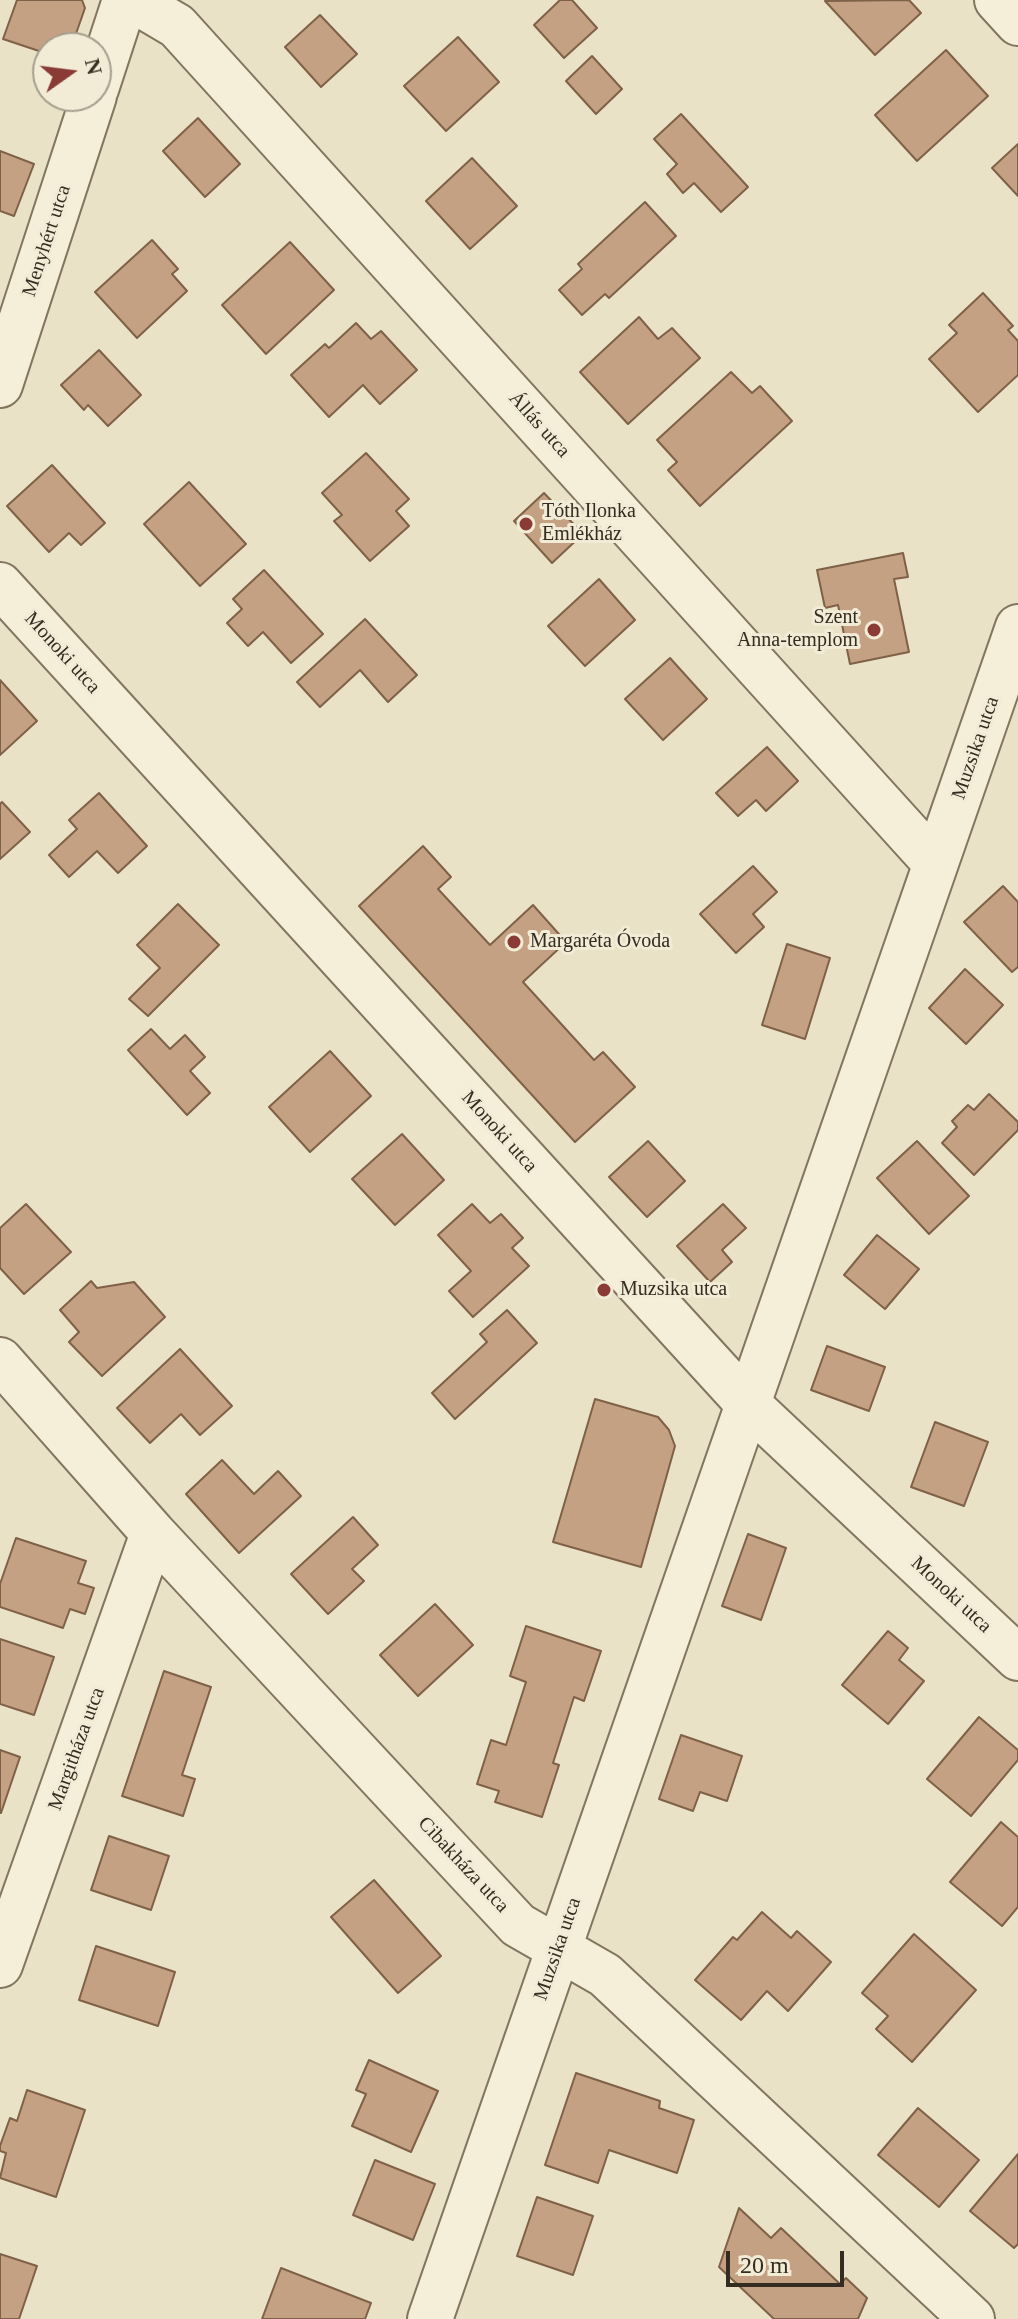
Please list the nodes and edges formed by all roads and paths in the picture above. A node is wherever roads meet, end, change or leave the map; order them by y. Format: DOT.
graph roads {
  1 [pos="125,0"];
  2 [pos="133,0"];
  3 [pos="997,0"];
  4 [pos="1018,23"];
  5 [pos="112,40"];
  6 [pos="89,112"];
  7 [pos="0,385"];
  8 [pos="0,585"];
  9 [pos="1018,627"];
  10 [pos="935,863"];
  11 [pos="0,1360"];
  12 [pos="748,1404"];
  13 [pos="153,1533"];
  14 [pos="1018,1658"];
  15 [pos="559,1945"];
  16 [pos="0,1965"];
  17 [pos="950,2311"];
  18 [pos="430,2319"];
  1 -- 5 [label="street"];
  2 -- 10 [label="street, Állás utca"];
  3 -- 4 [label="street"];
  6 -- 7 [label="street, Menyhért utca"];
  8 -- 12 [label="street, Monoki utca"];
  9 -- 10 [label="street, Muzsika utca"];
  10 -- 12 [label="street, Muzsika utca"];
  11 -- 13 [label="street, Cibakháza utca"];
  12 -- 14 [label="street, Monoki utca"];
  12 -- 15 [label="street, Muzsika utca"];
  13 -- 15 [label="street, Cibakháza utca"];
  13 -- 16 [label="street, Margitháza utca"];
  15 -- 17 [label="street, Cibakháza utca"];
  15 -- 18 [label="street, Muzsika utca"];
}
